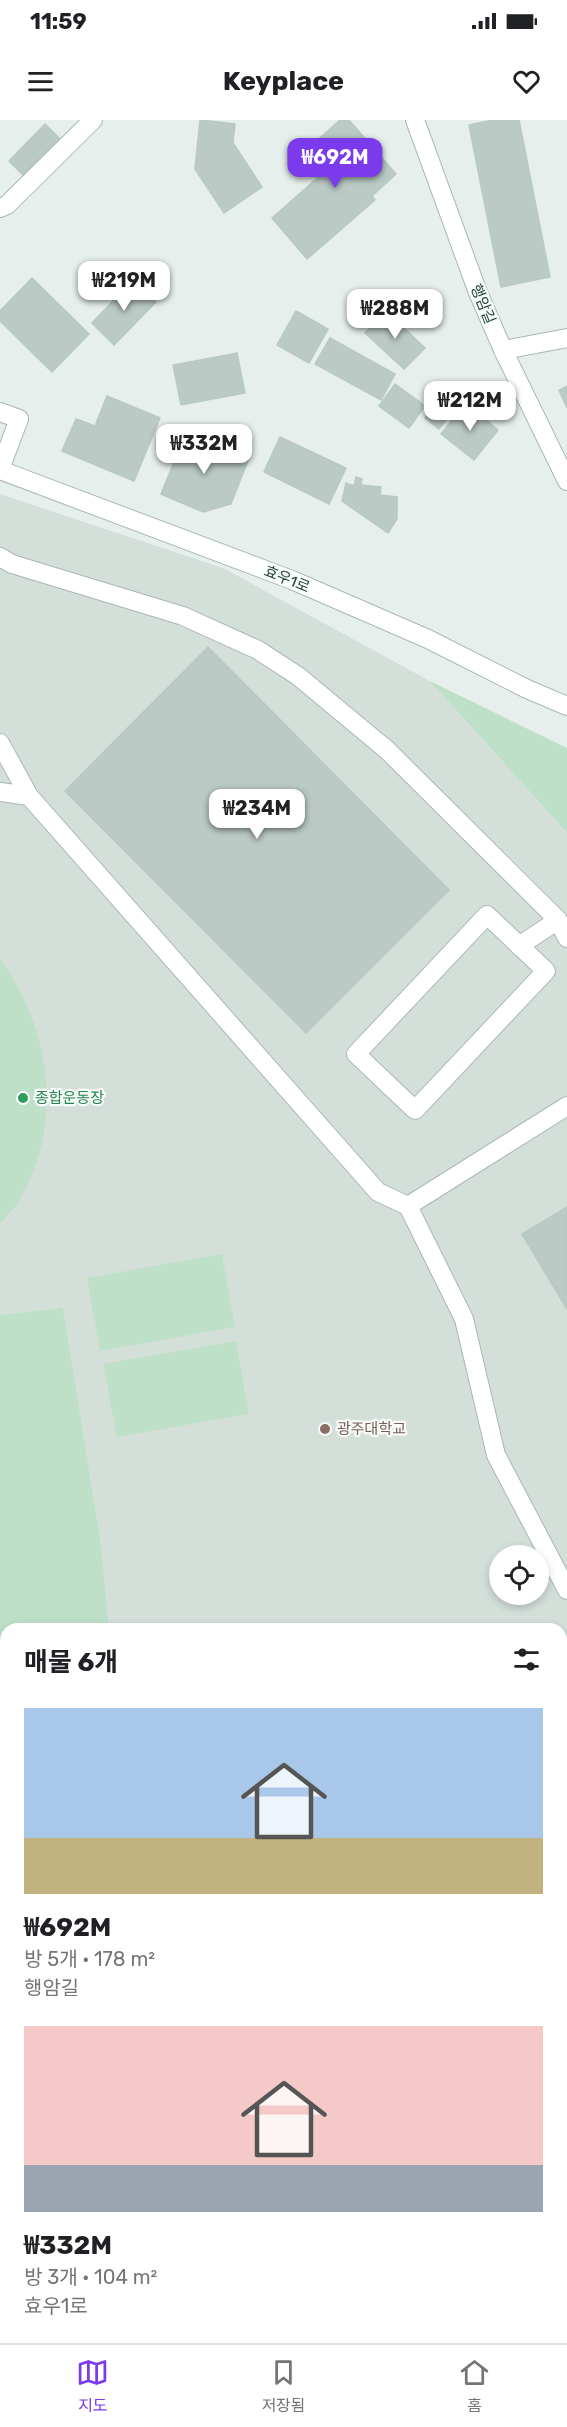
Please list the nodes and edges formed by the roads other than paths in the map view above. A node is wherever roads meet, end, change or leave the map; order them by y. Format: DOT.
graph roads {
  1 [pos="93,120"];
  2 [pos="415,120"];
  3 [pos="0,208"];
  4 [pos="567,338"];
  5 [pos="503,350"];
  6 [pos="0,412"];
  7 [pos="0,470"];
  8 [pos="567,481"];
  9 [pos="0,557"];
  10 [pos="567,706"];
  11 [pos="0,743"];
  12 [pos="0,792"];
  13 [pos="29,796"];
  14 [pos="558,920"];
  15 [pos="567,938"];
  16 [pos="519,946"];
  17 [pos="567,1106"];
  18 [pos="408,1206"];
  19 [pos="567,1590"];
  1 -- 3 [label="street"];
  2 -- 5 [label="street, 행암길"];
  4 -- 5 [label="street"];
  5 -- 8 [label="street, 행암길"];
  6 -- 7 [label="street"];
  7 -- 10 [label="street, 효우1로"];
  9 -- 14 [label="street"];
  11 -- 13 [label="street"];
  12 -- 13 [label="street"];
  13 -- 18 [label="street"];
  14 -- 15 [label="street"];
  14 -- 16 [label="street"];
  16 -- 16 [label="street"];
  17 -- 18 [label="street"];
  18 -- 19 [label="street"];
}
